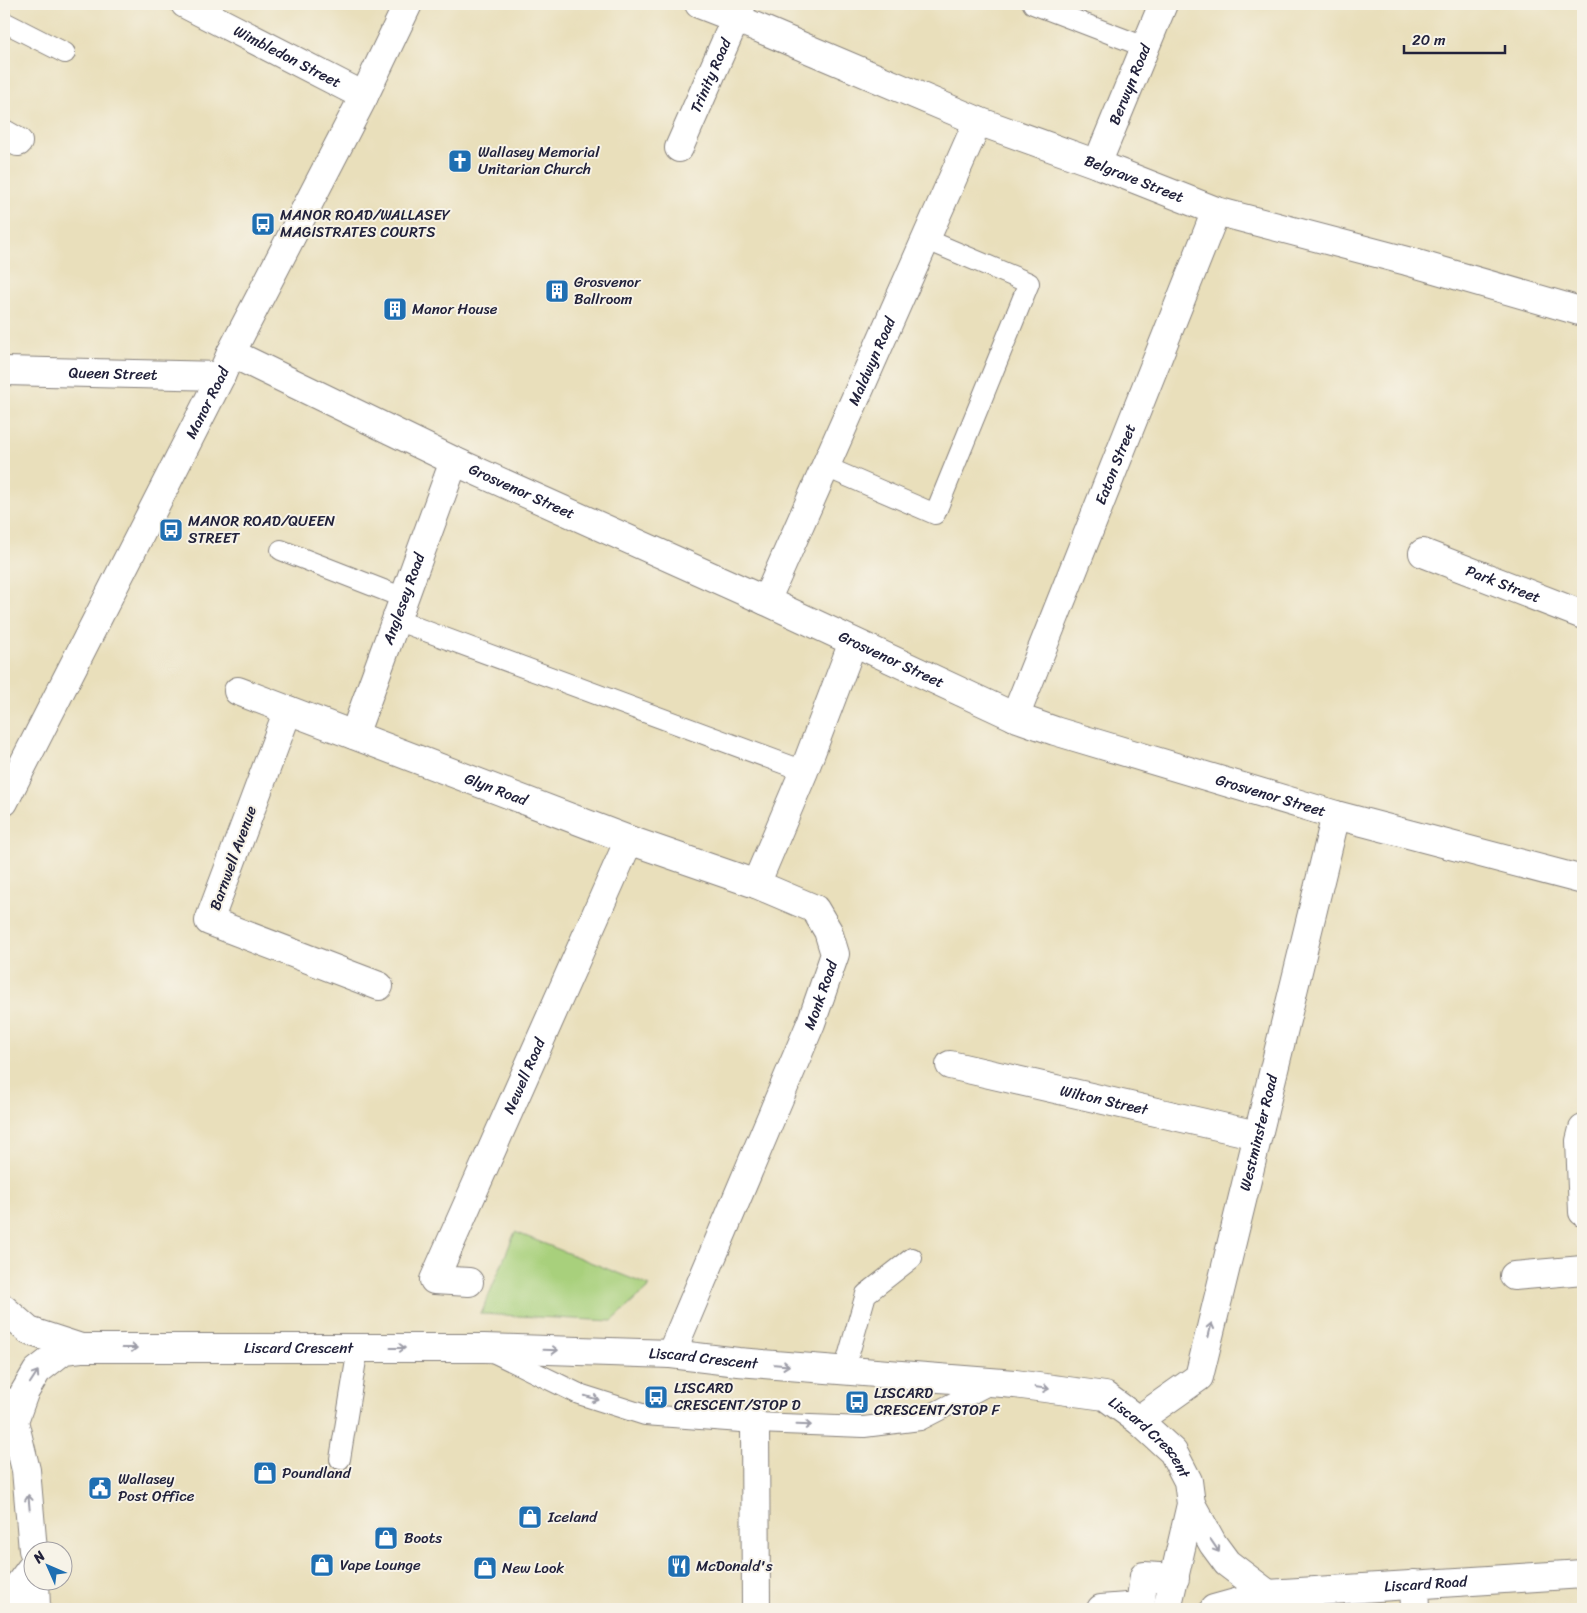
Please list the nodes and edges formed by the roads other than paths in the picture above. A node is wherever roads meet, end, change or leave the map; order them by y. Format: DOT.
graph roads {
  1 [pos="185,4"];
  2 [pos="408,4"];
  3 [pos="699,4"];
  4 [pos="1033,4"];
  5 [pos="1163,4"];
  6 [pos="738,11"];
  7 [pos="4,22"];
  8 [pos="1145,46"];
  9 [pos="65,53"];
  10 [pos="364,96"];
  11 [pos="978,121"];
  12 [pos="679,148"];
  13 [pos="1097,164"];
  14 [pos="1216,212"];
  15 [pos="925,239"];
  16 [pos="1583,312"];
  17 [pos="226,364"];
  18 [pos="4,372"];
  19 [pos="454,462"];
  20 [pos="826,467"];
  21 [pos="282,550"];
  22 [pos="1423,552"];
  23 [pos="766,601"];
  24 [pos="400,609"];
  25 [pos="1583,615"];
  26 [pos="853,642"];
  27 [pos="238,691"];
  28 [pos="288,710"];
  29 [pos="1015,717"];
  30 [pos="354,735"];
  31 [pos="804,771"];
  32 [pos="4,802"];
  33 [pos="1336,815"];
  34 [pos="629,840"];
  35 [pos="1583,880"];
  36 [pos="756,884"];
  37 [pos="379,986"];
  38 [pos="950,1065"];
  39 [pos="1583,1129"];
  40 [pos="1257,1135"];
  41 [pos="1583,1212"];
  42 [pos="912,1258"];
  43 [pos="1583,1270"];
  44 [pos="1514,1276"];
  45 [pos="469,1282"];
  46 [pos="4,1309"];
  47 [pos="81,1348"];
  48 [pos="358,1348"];
  49 [pos="484,1348"];
  50 [pos="670,1354"];
  51 [pos="844,1370"];
  52 [pos="994,1382"];
  53 [pos="9,1411"];
  54 [pos="1138,1420"];
  55 [pos="755,1423"];
  56 [pos="340,1459"];
  57 [pos="1191,1504"];
  58 [pos="32,1540"];
  59 [pos="1583,1574"];
  60 [pos="1175,1578"];
  61 [pos="22,1581"];
  62 [pos="35,1590"];
  63 [pos="1268,1594"];
  64 [pos="1414,1597"];
  65 [pos="4,1605"];
  66 [pos="36,1609"];
  67 [pos="756,1609"];
  68 [pos="1101,1609"];
  69 [pos="1167,1609"];
  70 [pos="1214,1609"];
  1 -- 10 [label="street, Wimbledon Street"];
  2 -- 10 [label="street, Manor Road"];
  3 -- 6 [label="street, Belgrave Street"];
  4 -- 8 [label="lane"];
  5 -- 8 [label="street, Berwyn Road"];
  6 -- 11 [label="street, Belgrave Street"];
  6 -- 12 [label="street, Trinity Road"];
  7 -- 9 [label="lane"];
  8 -- 13 [label="street, Berwyn Road"];
  10 -- 17 [label="street, Manor Road"];
  11 -- 13 [label="street, Belgrave Street"];
  11 -- 15 [label="street, Maldwyn Road"];
  13 -- 14 [label="street, Belgrave Street"];
  14 -- 16 [label="street, Belgrave Street"];
  14 -- 29 [label="street, Eaton Street"];
  15 -- 20 [label="street, Maldwyn Road"];
  15 -- 20 [label="lane"];
  17 -- 18 [label="street, Queen Street"];
  17 -- 19 [label="street, Grosvenor Street"];
  17 -- 32 [label="street, Manor Road"];
  19 -- 23 [label="street, Grosvenor Street"];
  19 -- 24 [label="street, Anglesey Road"];
  20 -- 23 [label="street, Maldwyn Road"];
  21 -- 24 [label="lane"];
  22 -- 25 [label="street, Park Street"];
  23 -- 26 [label="street, Grosvenor Street"];
  24 -- 30 [label="street, Anglesey Road"];
  24 -- 31 [label="lane"];
  26 -- 29 [label="street, Grosvenor Street"];
  26 -- 31 [label="street"];
  27 -- 28 [label="street, Glyn Road"];
  28 -- 30 [label="street, Glyn Road"];
  28 -- 37 [label="street, Barnwell Avenue"];
  29 -- 33 [label="street, Grosvenor Street"];
  30 -- 34 [label="street, Glyn Road"];
  31 -- 36 [label="street"];
  33 -- 35 [label="street, Grosvenor Street"];
  33 -- 40 [label="street, Westminster Road"];
  34 -- 36 [label="street, Glyn Road"];
  34 -- 45 [label="street, Newell Road"];
  36 -- 50 [label="street, Monk Road"];
  38 -- 40 [label="street, Wilton Street"];
  39 -- 41 [label="street"];
  54 -- 40 [label="street, Westminster Road, one-way"];
  42 -- 51 [label="lane"];
  43 -- 44 [label="street"];
  46 -- 47 [label="street"];
  47 -- 48 [label="street, Liscard Crescent, one-way"];
  53 -- 47 [label="street, one-way"];
  48 -- 49 [label="street, Liscard Crescent, one-way"];
  48 -- 56 [label="lane"];
  49 -- 50 [label="street, Liscard Crescent, one-way"];
  49 -- 55 [label="lane, one-way"];
  50 -- 51 [label="street, Liscard Crescent, one-way"];
  51 -- 52 [label="street, Liscard Crescent"];
  52 -- 54 [label="street, Liscard Crescent, one-way"];
  55 -- 52 [label="lane, one-way"];
  58 -- 53 [label="street, one-way"];
  54 -- 57 [label="street, Liscard Crescent"];
  55 -- 67 [label="street"];
  57 -- 60 [label="street, Liscard Crescent"];
  57 -- 63 [label="street, one-way"];
  59 -- 64 [label="street, Liscard Road"];
  60 -- 68 [label="street"];
  60 -- 69 [label="street, Liscard Crescent"];
  61 -- 65 [label="street"];
  62 -- 66 [label="street"];
  63 -- 64 [label="street, Liscard Road"];
  63 -- 70 [label="street, Liscard Road"];
}
